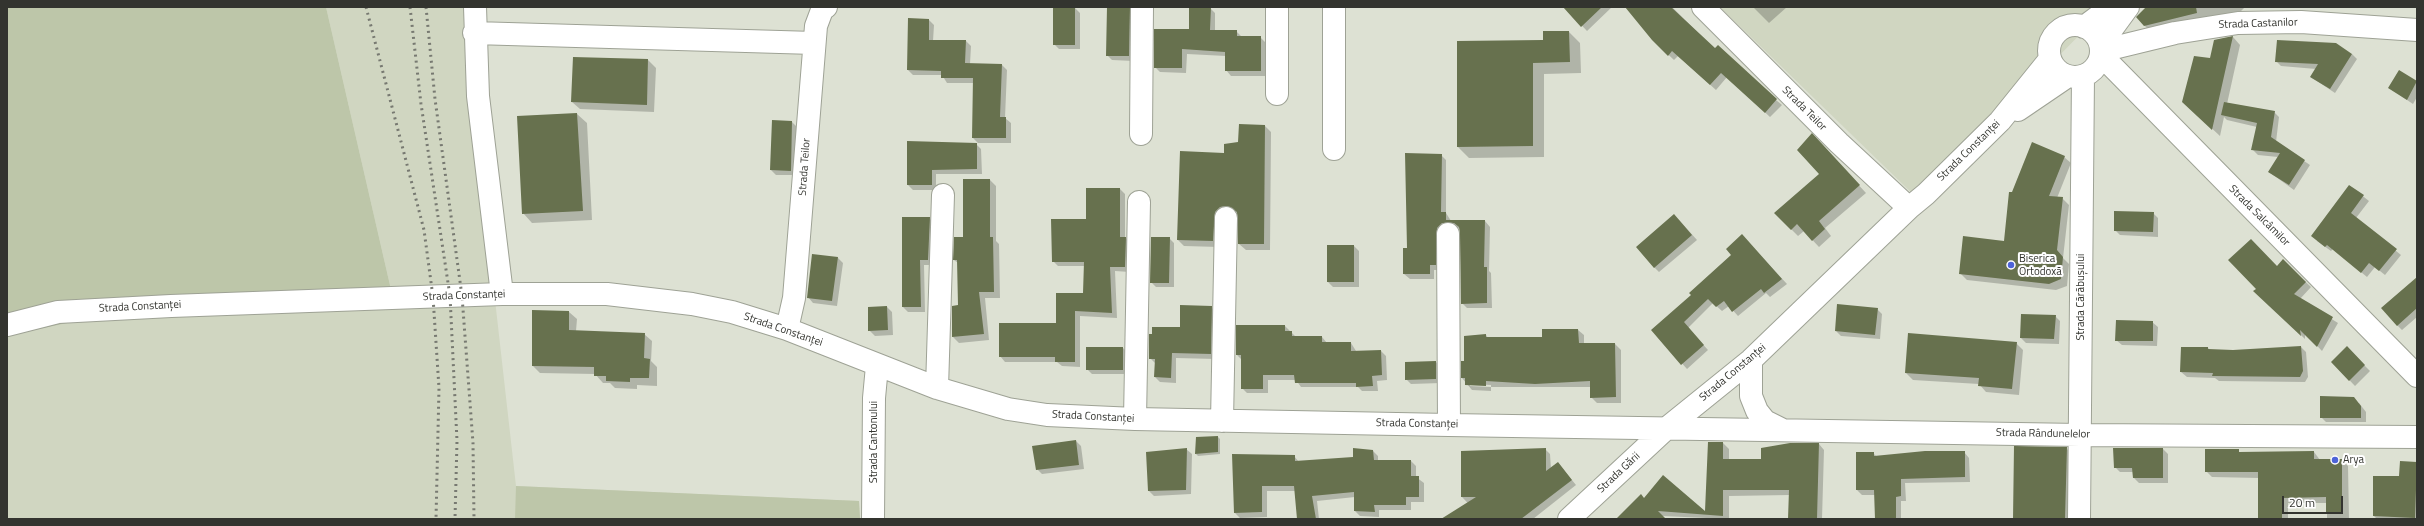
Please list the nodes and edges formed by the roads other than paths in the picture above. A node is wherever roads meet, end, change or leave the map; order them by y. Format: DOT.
graph roads {
  1 [pos="474,7"];
  2 [pos="826,7"];
  3 [pos="1142,7"];
  4 [pos="1277,7"];
  5 [pos="1334,7"];
  6 [pos="1704,7"];
  7 [pos="2111,7"];
  8 [pos="2128,7"];
  9 [pos="2084,26"];
  10 [pos="2417,30"];
  11 [pos="474,33"];
  12 [pos="814,43"];
  13 [pos="2101,50"];
  14 [pos="2050,59"];
  15 [pos="2076,76"];
  16 [pos="1277,94"];
  17 [pos="2000,121"];
  18 [pos="1140,134"];
  19 [pos="1334,150"];
  20 [pos="943,195"];
  21 [pos="1139,202"];
  22 [pos="1909,208"];
  23 [pos="1226,218"];
  24 [pos="1448,234"];
  25 [pos="502,294"];
  26 [pos="7,325"];
  27 [pos="787,329"];
  28 [pos="1751,360"];
  29 [pos="877,366"];
  30 [pos="2417,376"];
  31 [pos="937,388"];
  32 [pos="1135,419"];
  33 [pos="1222,421"];
  34 [pos="1449,425"];
  35 [pos="1668,428"];
  36 [pos="1780,429"];
  37 [pos="2080,435"];
  38 [pos="2417,437"];
  39 [pos="873,519"];
  40 [pos="1569,519"];
  41 [pos="2079,519"];
  1 -- 11 [label="street"];
  2 -- 12 [label="street, Strada Teilor"];
  3 -- 18 [label="street"];
  4 -- 16 [label="street"];
  5 -- 19 [label="street"];
  6 -- 22 [label="street, Strada Teilor"];
  7 -- 9 [label="street"];
  8 -- 13 [label="street"];
  9 -- 13 [label="street"];
  9 -- 14 [label="street"];
  10 -- 13 [label="street, Strada Castanilor"];
  11 -- 12 [label="street"];
  11 -- 25 [label="street"];
  12 -- 27 [label="street, Strada Teilor"];
  13 -- 15 [label="street"];
  13 -- 30 [label="street, Strada Salcâmilor"];
  14 -- 15 [label="street"];
  14 -- 17 [label="street, Strada Constanței"];
  15 -- 17 [label="street"];
  15 -- 37 [label="street, Strada Cărăbușului"];
  17 -- 22 [label="street, Strada Constanței"];
  20 -- 31 [label="street"];
  21 -- 32 [label="street"];
  22 -- 28 [label="street, Strada Constanței"];
  23 -- 33 [label="street"];
  24 -- 34 [label="street"];
  25 -- 26 [label="street, Strada Constanței"];
  25 -- 27 [label="street, Strada Constanței"];
  27 -- 29 [label="street, Strada Constanței"];
  28 -- 35 [label="street, Strada Constanței"];
  28 -- 36 [label="street"];
  29 -- 31 [label="street, Strada Constanței"];
  29 -- 39 [label="street, Strada Cantonului"];
  31 -- 32 [label="street, Strada Constanței"];
  32 -- 33 [label="street, Strada Constanței"];
  33 -- 34 [label="street, Strada Constanței"];
  34 -- 35 [label="street, Strada Constanței"];
  35 -- 36 [label="street, Strada Rândunelelor"];
  35 -- 40 [label="street, Strada Gării"];
  36 -- 37 [label="street, Strada Rândunelelor"];
  37 -- 38 [label="street, Strada Rândunelelor"];
  37 -- 41 [label="street, Strada Cărăbușului"];
}
